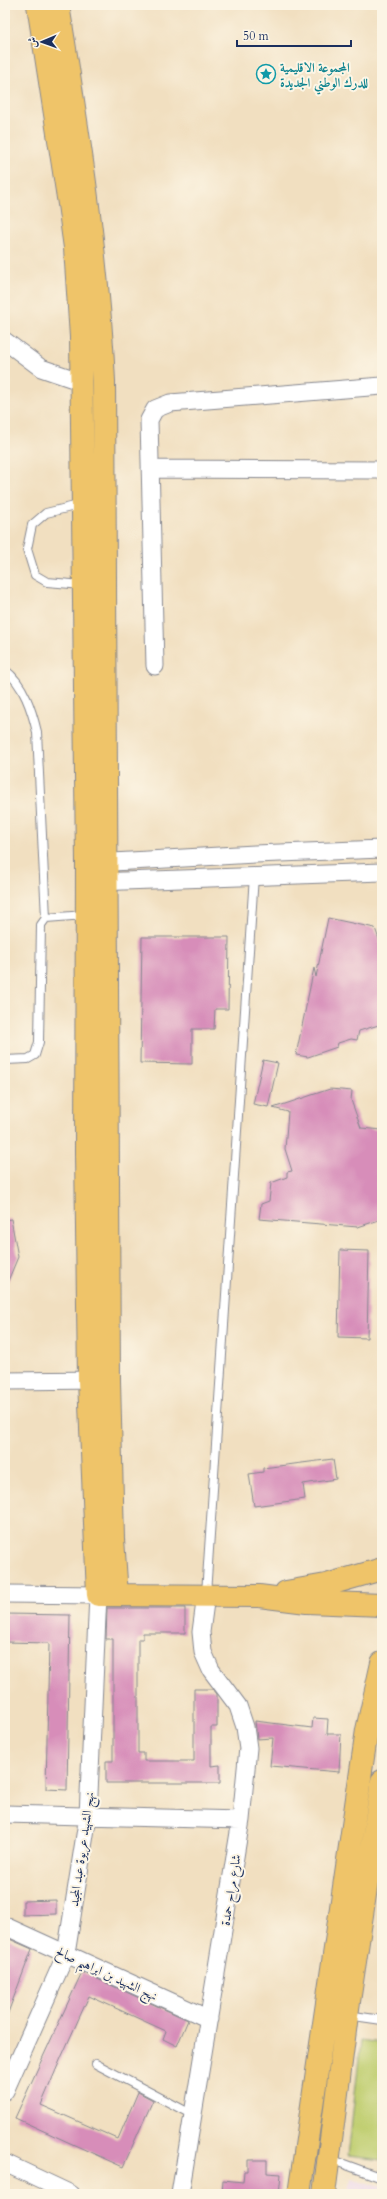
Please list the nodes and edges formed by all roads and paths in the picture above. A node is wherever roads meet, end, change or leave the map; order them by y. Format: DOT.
graph roads {
  1 [pos="38,5"];
  2 [pos="58,5"];
  3 [pos="5,340"];
  4 [pos="82,382"];
  5 [pos="382,386"];
  6 [pos="150,469"];
  7 [pos="382,470"];
  8 [pos="106,485"];
  9 [pos="83,494"];
  10 [pos="84,585"];
  11 [pos="155,666"];
  12 [pos="5,670"];
  13 [pos="382,849"];
  14 [pos="255,854"];
  15 [pos="97,872"];
  16 [pos="382,872"];
  17 [pos="254,876"];
  18 [pos="87,915"];
  19 [pos="46,918"];
  20 [pos="5,1060"];
  21 [pos="86,1152"];
  22 [pos="108,1152"];
  23 [pos="99,1380"];
  24 [pos="5,1381"];
  25 [pos="382,1569"];
  26 [pos="5,1594"];
  27 [pos="108,1595"];
  28 [pos="206,1595"];
  29 [pos="259,1596"];
  30 [pos="382,1605"];
  31 [pos="382,1663"];
  32 [pos="382,1781"];
  33 [pos="5,1814"];
  34 [pos="88,1816"];
  35 [pos="241,1820"];
  36 [pos="376,1852"];
  37 [pos="5,1926"];
  38 [pos="66,1954"];
  39 [pos="347,2015"];
  40 [pos="209,2019"];
  41 [pos="382,2020"];
  42 [pos="96,2064"];
  43 [pos="5,2091"];
  44 [pos="193,2115"];
  45 [pos="330,2159"];
  46 [pos="5,2163"];
  47 [pos="382,2178"];
  48 [pos="71,2194"];
  49 [pos="180,2194"];
  50 [pos="299,2194"];
  51 [pos="324,2194"];
  1 -- 4 [label="main road"];
  2 -- 8 [label="main road"];
  3 -- 4 [label="street"];
  4 -- 9 [label="main road"];
  5 -- 6 [label="street"];
  6 -- 7 [label="street"];
  6 -- 11 [label="street"];
  8 -- 9 [label="main road"];
  8 -- 15 [label="main road"];
  9 -- 10 [label="main road"];
  9 -- 10 [label="lane"];
  10 -- 15 [label="main road"];
  12 -- 19 [label="lane"];
  13 -- 14 [label="street"];
  14 -- 15 [label="street"];
  14 -- 17 [label="street"];
  15 -- 17 [label="street"];
  15 -- 18 [label="main road"];
  15 -- 22 [label="main road"];
  16 -- 17 [label="street"];
  17 -- 28 [label="lane"];
  18 -- 19 [label="lane"];
  18 -- 21 [label="main road"];
  19 -- 20 [label="lane"];
  21 -- 22 [label="main road"];
  21 -- 23 [label="main road"];
  22 -- 23 [label="main road"];
  23 -- 24 [label="street"];
  23 -- 27 [label="main road"];
  25 -- 29 [label="main road"];
  26 -- 27 [label="street"];
  27 -- 28 [label="main road"];
  27 -- 34 [label="street, نهج الشهيد عريوة عبد المجيد"];
  28 -- 29 [label="main road"];
  28 -- 35 [label="street, شارع مراح حمدة"];
  29 -- 30 [label="main road"];
  31 -- 50 [label="main road"];
  32 -- 36 [label="main road"];
  33 -- 34 [label="street"];
  34 -- 35 [label="street"];
  34 -- 38 [label="street, نهج الشهيد عريوة عبد المجيد"];
  35 -- 40 [label="street, شارع مراح حمدة"];
  36 -- 39 [label="main road"];
  37 -- 38 [label="street, نهج الشهيد بن ابراهيم صالح"];
  38 -- 40 [label="street, نهج الشهيد بن ابراهيم صالح"];
  38 -- 43 [label="street, نهج الشهيد عريوة عبد المجيد"];
  39 -- 41 [label="lane"];
  39 -- 45 [label="main road"];
  40 -- 44 [label="street, شارع مراح حمدة"];
  42 -- 44 [label="lane"];
  44 -- 49 [label="street, شارع مراح حمدة"];
  45 -- 47 [label="lane"];
  45 -- 51 [label="main road"];
  46 -- 48 [label="street"];
}
